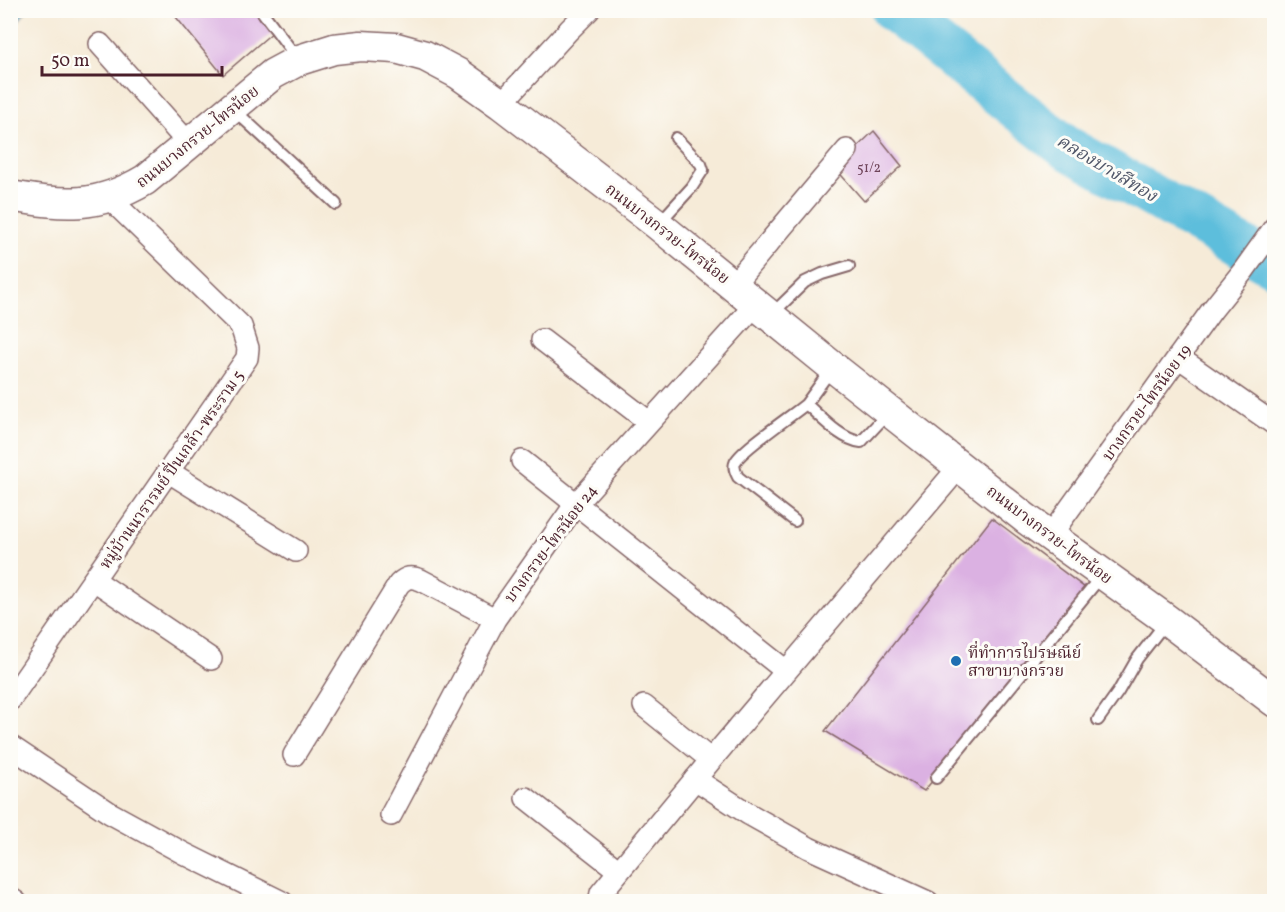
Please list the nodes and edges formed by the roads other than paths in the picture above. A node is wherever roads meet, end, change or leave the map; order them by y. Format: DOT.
graph roads {
  1 [pos="261,10"];
  2 [pos="589,10"];
  3 [pos="100,45"];
  4 [pos="299,60"];
  5 [pos="501,104"];
  6 [pos="233,109"];
  7 [pos="676,138"];
  8 [pos="189,144"];
  9 [pos="847,150"];
  10 [pos="10,196"];
  11 [pos="108,197"];
  12 [pos="336,204"];
  13 [pos="657,224"];
  14 [pos="1275,228"];
  15 [pos="849,266"];
  16 [pos="733,285"];
  17 [pos="763,310"];
  18 [pos="542,340"];
  19 [pos="1178,357"];
  20 [pos="833,367"];
  21 [pos="806,404"];
  22 [pos="890,412"];
  23 [pos="649,422"];
  24 [pos="1275,424"];
  25 [pos="522,461"];
  26 [pos="960,466"];
  27 [pos="169,472"];
  28 [pos="575,505"];
  29 [pos="795,521"];
  30 [pos="1050,536"];
  31 [pos="297,551"];
  32 [pos="1103,574"];
  33 [pos="94,580"];
  34 [pos="495,618"];
  35 [pos="1167,620"];
  36 [pos="211,659"];
  37 [pos="786,671"];
  38 [pos="10,700"];
  39 [pos="1275,701"];
  40 [pos="644,705"];
  41 [pos="1098,720"];
  42 [pos="10,746"];
  43 [pos="294,755"];
  44 [pos="711,760"];
  45 [pos="936,778"];
  46 [pos="695,779"];
  47 [pos="526,798"];
  48 [pos="391,814"];
  49 [pos="619,871"];
  50 [pos="10,898"];
  51 [pos="16,902"];
  52 [pos="282,902"];
  53 [pos="599,902"];
  54 [pos="928,902"];
  1 -- 4 [label="lane"];
  2 -- 5 [label="street"];
  3 -- 8 [label="street"];
  4 -- 5 [label="main road, ถนนบางกรวย-ไทรน้อย"];
  4 -- 6 [label="main road, ถนนบางกรวย-ไทรน้อย"];
  5 -- 13 [label="main road, ถนนบางกรวย-ไทรน้อย"];
  6 -- 8 [label="main road, ถนนบางกรวย-ไทรน้อย"];
  6 -- 12 [label="lane"];
  7 -- 13 [label="lane"];
  8 -- 11 [label="main road, ถนนบางกรวย-ไทรน้อย"];
  9 -- 16 [label="street"];
  10 -- 11 [label="main road, ถนนบางกรวย-ไทรน้อย"];
  11 -- 27 [label="street, หมู่บ้านนารารมย์ ปิ่นเกล้า-พระราม 5"];
  13 -- 16 [label="main road, ถนนบางกรวย-ไทรน้อย"];
  14 -- 19 [label="street, บางกรวย-ไทรน้อย 19"];
  15 -- 17 [label="lane"];
  16 -- 17 [label="main road, ถนนบางกรวย-ไทรน้อย"];
  17 -- 20 [label="main road, ถนนบางกรวย-ไทรน้อย"];
  17 -- 23 [label="street, บางกรวย-ไทรน้อย 24"];
  18 -- 23 [label="street"];
  19 -- 24 [label="street"];
  19 -- 30 [label="street, บางกรวย-ไทรน้อย 19"];
  20 -- 21 [label="lane"];
  20 -- 22 [label="main road, ถนนบางกรวย-ไทรน้อย"];
  21 -- 22 [label="lane"];
  21 -- 29 [label="lane"];
  22 -- 26 [label="main road, ถนนบางกรวย-ไทรน้อย"];
  23 -- 28 [label="street, บางกรวย-ไทรน้อย 24"];
  25 -- 28 [label="street"];
  26 -- 30 [label="main road, ถนนบางกรวย-ไทรน้อย"];
  26 -- 37 [label="street"];
  27 -- 31 [label="street"];
  27 -- 33 [label="street, หมู่บ้านนารารมย์ ปิ่นเกล้า-พระราม 5"];
  28 -- 34 [label="street, บางกรวย-ไทรน้อย 24"];
  28 -- 37 [label="street"];
  30 -- 32 [label="main road, ถนนบางกรวย-ไทรน้อย"];
  32 -- 35 [label="main road, ถนนบางกรวย-ไทรน้อย"];
  32 -- 45 [label="lane"];
  33 -- 36 [label="street"];
  33 -- 38 [label="street, หมู่บ้านนารารมย์ ปิ่นเกล้า-พระราม 5"];
  34 -- 43 [label="street"];
  34 -- 48 [label="street, บางกรวย-ไทรน้อย 24"];
  35 -- 39 [label="main road, ถนนบางกรวย-ไทรน้อย"];
  35 -- 41 [label="lane"];
  37 -- 44 [label="street"];
  40 -- 44 [label="street"];
  42 -- 52 [label="street"];
  44 -- 46 [label="street"];
  46 -- 49 [label="street"];
  46 -- 54 [label="street"];
  47 -- 49 [label="street"];
  49 -- 53 [label="street"];
  50 -- 51 [label="street"];
}
